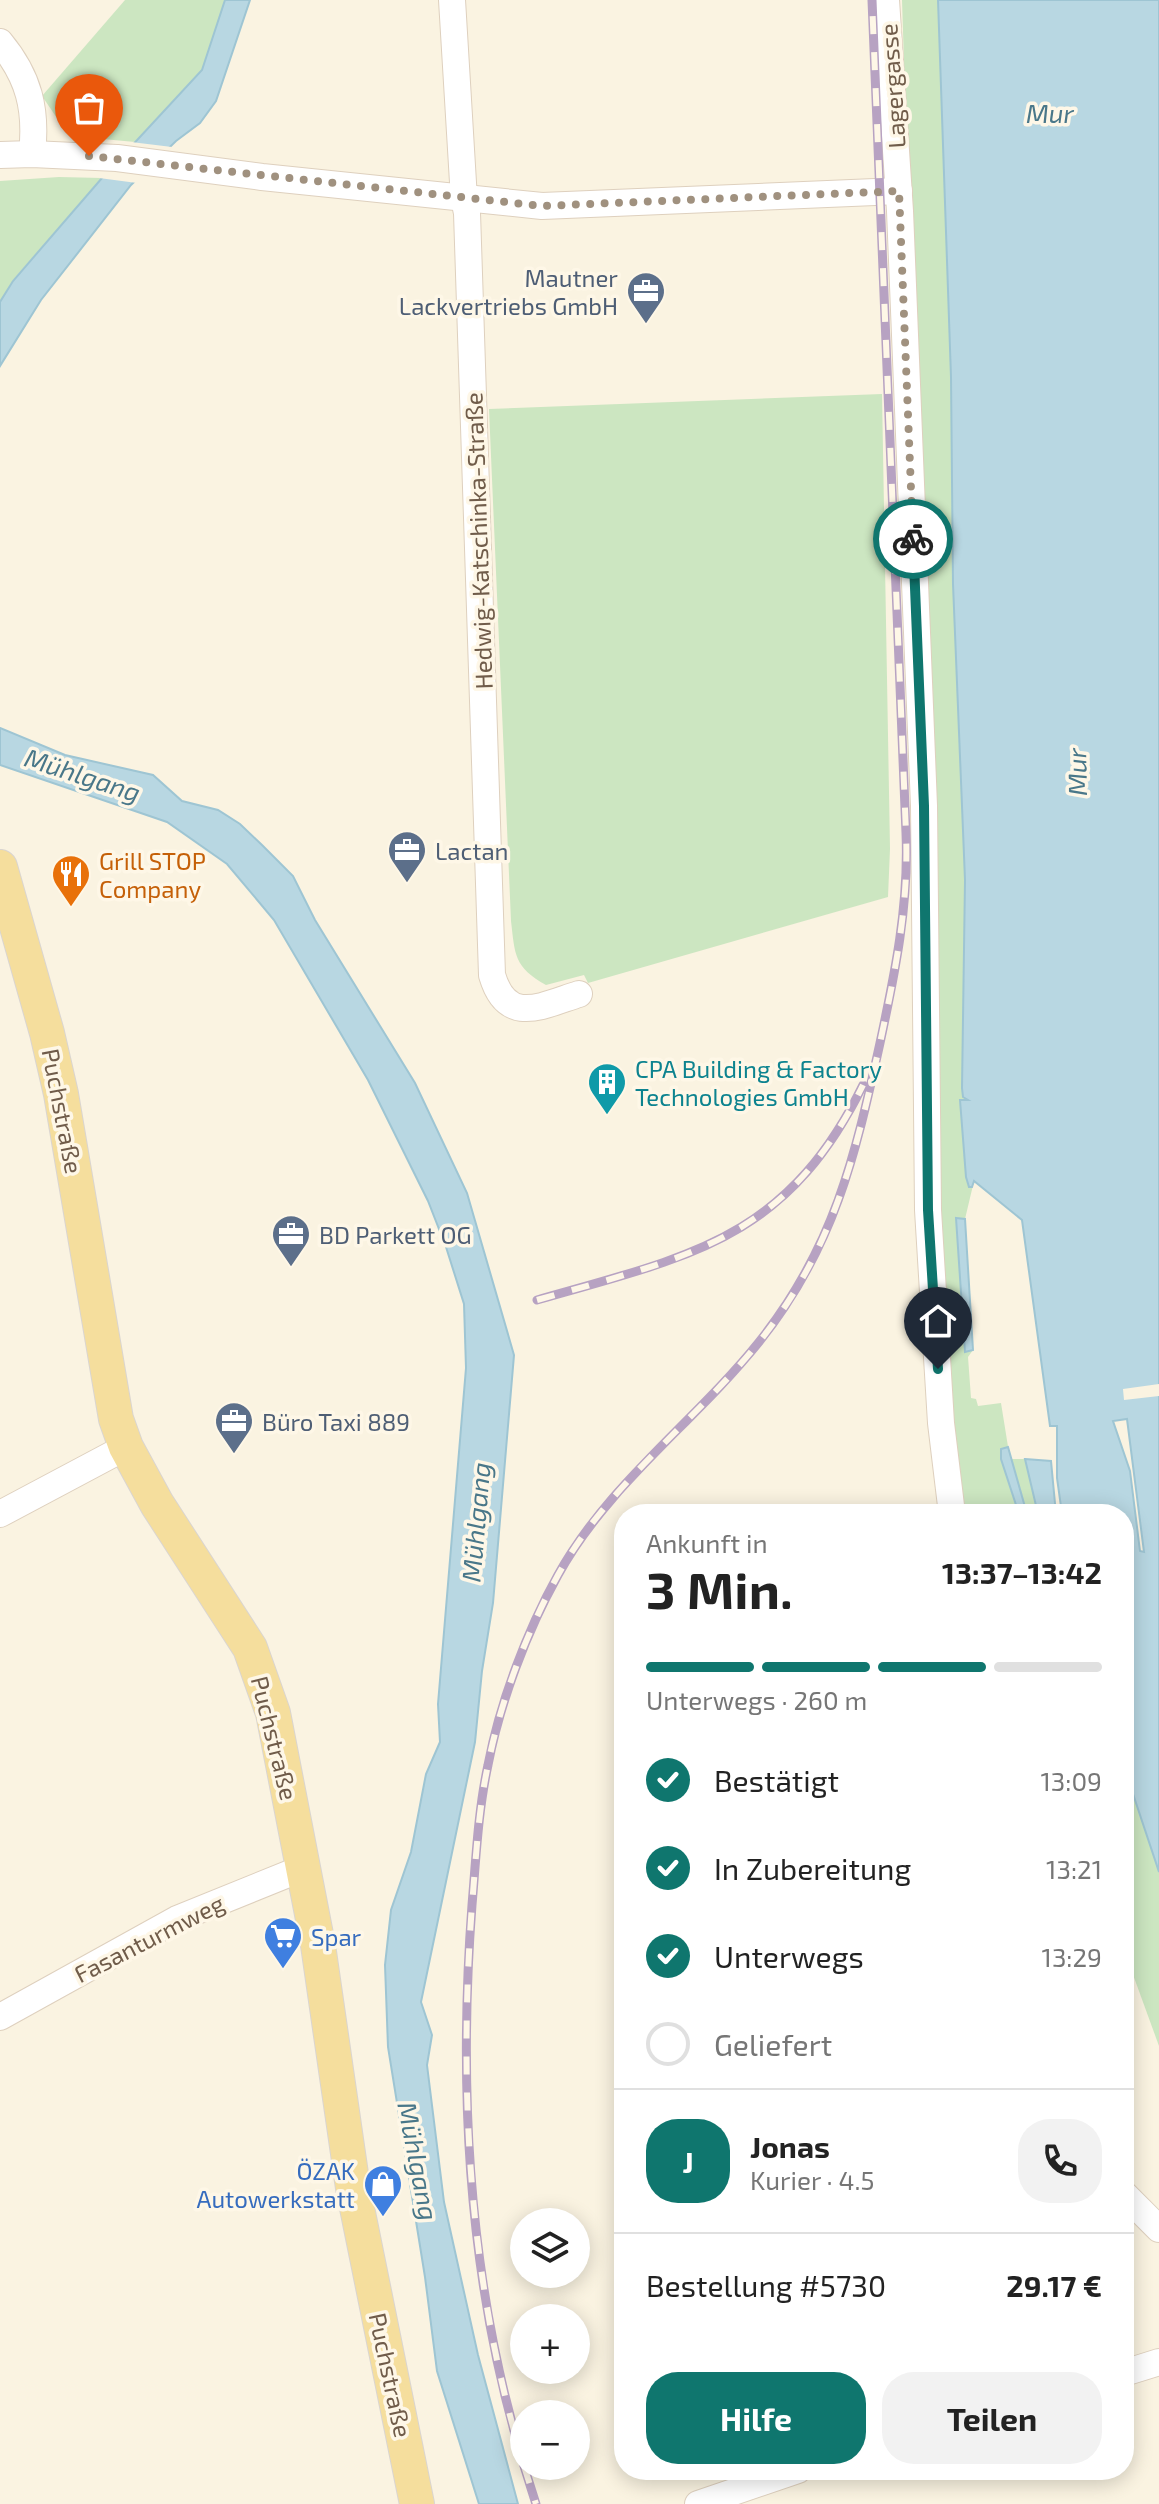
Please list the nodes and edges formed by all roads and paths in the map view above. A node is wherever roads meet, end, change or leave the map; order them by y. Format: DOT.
graph roads {
  1 [pos="452,0"];
  2 [pos="886,0"];
  3 [pos="0,42"];
  4 [pos="32,154"];
  5 [pos="0,155"];
  6 [pos="899,191"];
  7 [pos="464,199"];
  8 [pos="0,867"];
  9 [pos="579,994"];
  10 [pos="126,1447"];
  11 [pos="951,1504"];
  12 [pos="0,1514"];
  13 [pos="303,1868"];
  14 [pos="0,2017"];
  15 [pos="1134,2204"];
  16 [pos="1159,2229"];
  17 [pos="1159,2362"];
  18 [pos="1134,2370"];
  19 [pos="769,2480"];
  20 [pos="417,2504"];
  21 [pos="698,2504"];
  1 -- 7 [label="street, Hedwig-Katschinka-Straße"];
  2 -- 6 [label="street, Lagergasse"];
  3 -- 4 [label="street"];
  4 -- 5 [label="street"];
  4 -- 7 [label="street"];
  6 -- 7 [label="street"];
  6 -- 11 [label="street, Lagergasse"];
  7 -- 9 [label="street, Hedwig-Katschinka-Straße"];
  8 -- 10 [label="main road, Puchstraße"];
  10 -- 12 [label="street"];
  10 -- 13 [label="main road, Puchstraße"];
  13 -- 14 [label="street, Fasanturmweg"];
  13 -- 20 [label="main road, Puchstraße"];
  15 -- 16 [label="street"];
  17 -- 18 [label="street"];
  19 -- 21 [label="street"];
}
